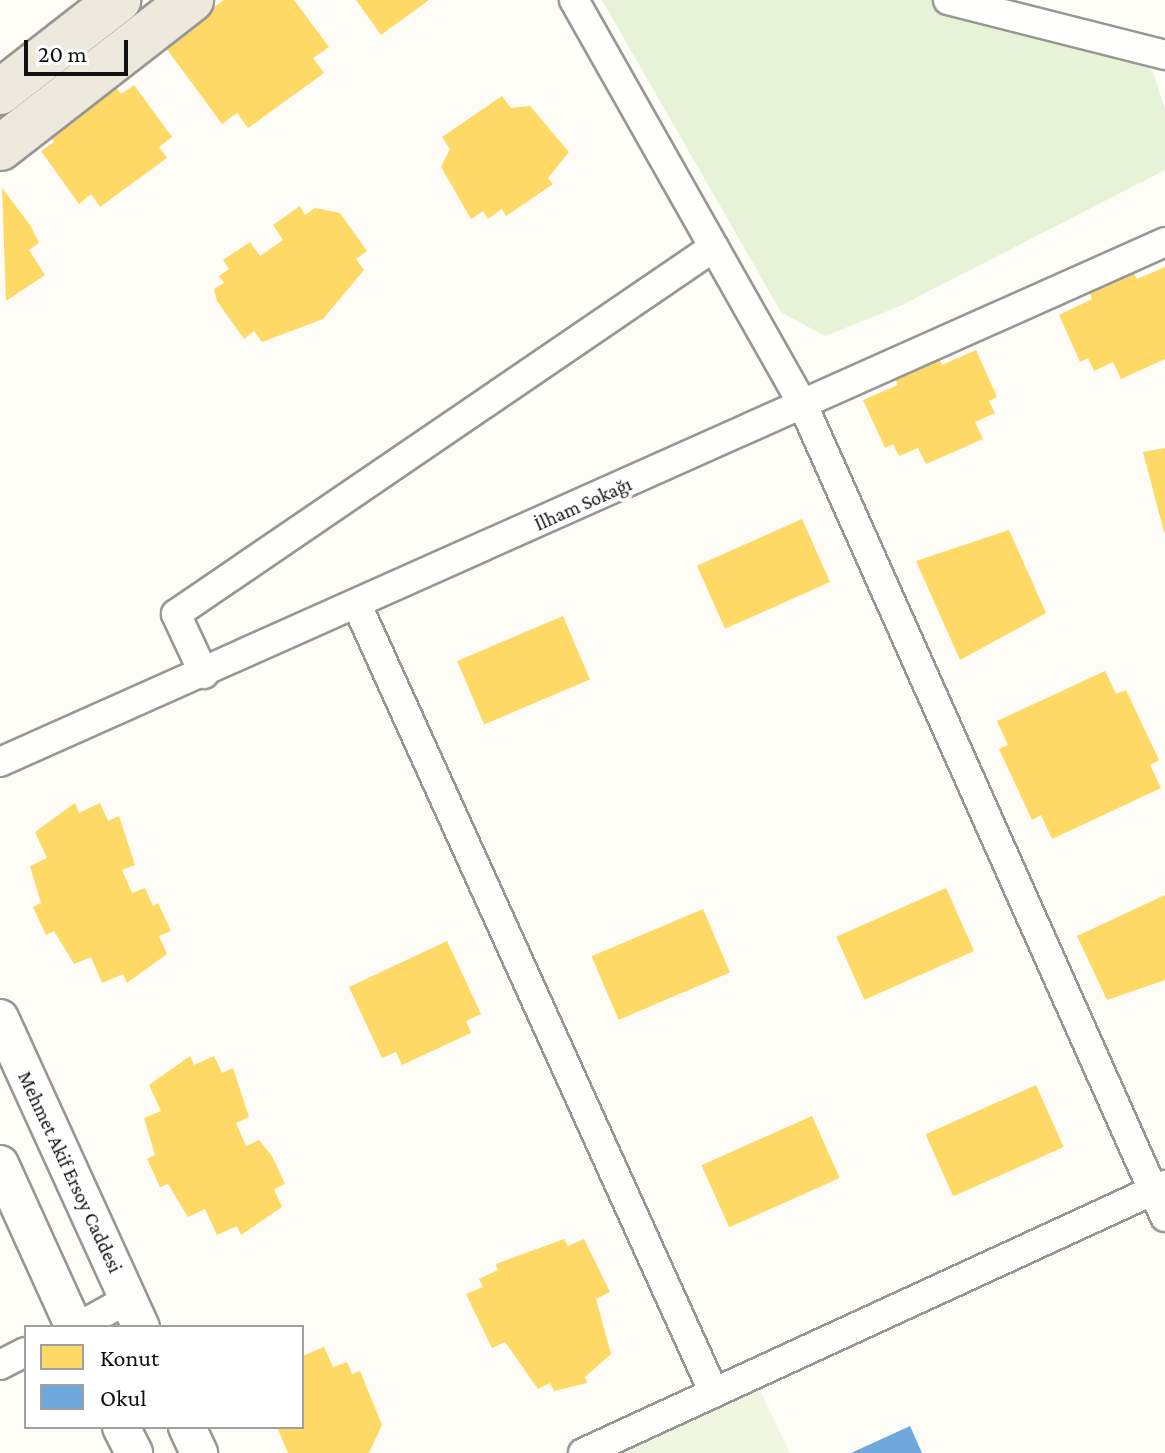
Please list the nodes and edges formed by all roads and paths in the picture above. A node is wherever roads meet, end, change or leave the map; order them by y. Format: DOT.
graph roads {
  1 [pos="118,0"];
  2 [pos="191,0"];
  3 [pos="574,0"];
  4 [pos="948,0"];
  5 [pos="1165,55"];
  6 [pos="0,92"];
  7 [pos="0,148"];
  8 [pos="1165,242"];
  9 [pos="714,247"];
  10 [pos="803,405"];
  11 [pos="357,605"];
  12 [pos="204,674"];
  13 [pos="0,762"];
  14 [pos="0,1018"];
  15 [pos="0,1164"];
  16 [pos="1159,1187"];
  17 [pos="1165,1217"];
  18 [pos="135,1313"];
  19 [pos="75,1325"];
  20 [pos="84,1325"];
  21 [pos="24,1353"];
  22 [pos="0,1365"];
  23 [pos="714,1393"];
  24 [pos="122,1429"];
  25 [pos="188,1429"];
  26 [pos="134,1453"];
  27 [pos="199,1453"];
  28 [pos="583,1453"];
  1 -- 6 [label="main road"];
  2 -- 7 [label="main road"];
  3 -- 9 [label="street"];
  4 -- 5 [label="street"];
  8 -- 10 [label="street, İlham Sokağı"];
  9 -- 10 [label="street"];
  9 -- 12 [label="street"];
  10 -- 11 [label="street, İlham Sokağı"];
  10 -- 16 [label="street"];
  11 -- 12 [label="street, İlham Sokağı"];
  11 -- 23 [label="street"];
  12 -- 13 [label="street, İlham Sokağı"];
  14 -- 18 [label="street, Mehmet Akif Ersoy Caddesi"];
  15 -- 19 [label="street"];
  16 -- 17 [label="street"];
  16 -- 23 [label="street"];
  18 -- 20 [label="street"];
  21 -- 22 [label="street"];
  23 -- 28 [label="street"];
  24 -- 26 [label="street"];
  25 -- 27 [label="street"];
}
